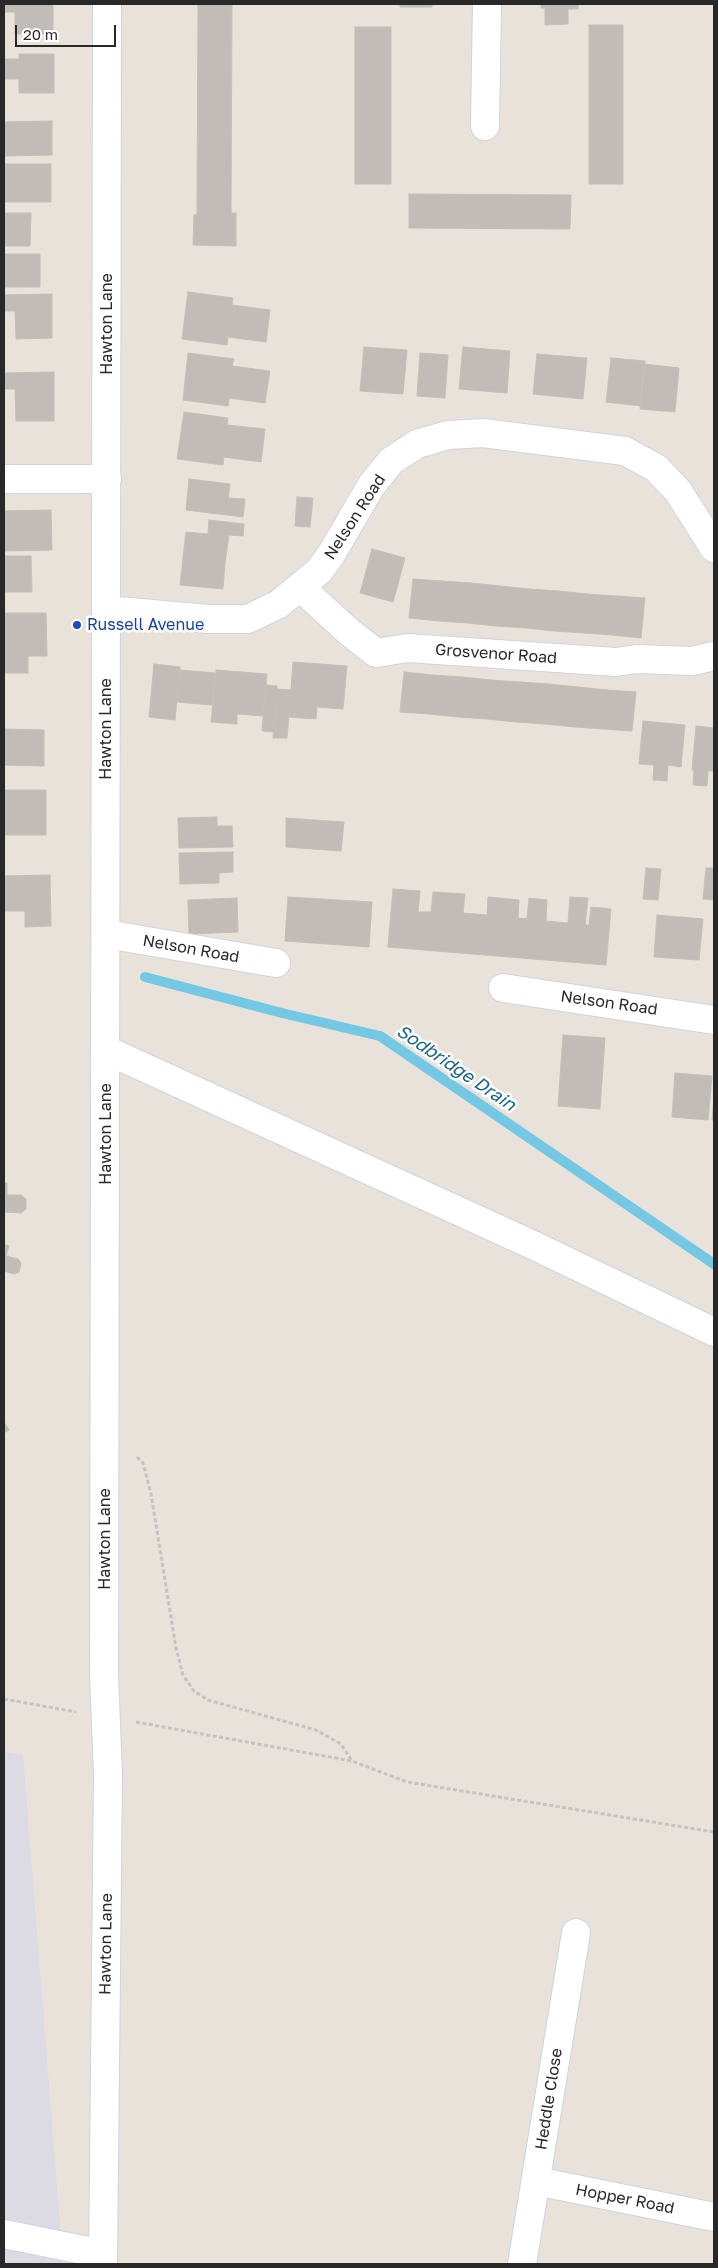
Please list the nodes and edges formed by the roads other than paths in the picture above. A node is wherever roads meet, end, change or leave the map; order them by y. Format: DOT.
graph roads {
  1 [pos="107,4"];
  2 [pos="487,4"];
  3 [pos="485,126"];
  4 [pos="107,479"];
  5 [pos="4,480"];
  6 [pos="714,548"];
  7 [pos="301,588"];
  8 [pos="107,610"];
  9 [pos="714,656"];
  10 [pos="106,934"];
  11 [pos="276,963"];
  12 [pos="503,988"];
  13 [pos="714,1020"];
  14 [pos="106,1050"];
  15 [pos="714,1332"];
  16 [pos="576,1933"];
  17 [pos="536,2181"];
  18 [pos="714,2217"];
  19 [pos="4,2234"];
  20 [pos="103,2259"];
  21 [pos="522,2264"];
  1 -- 4 [label="street, Hawton Lane"];
  2 -- 3 [label="street"];
  4 -- 5 [label="street"];
  4 -- 8 [label="street, Hawton Lane"];
  6 -- 7 [label="street, Nelson Road"];
  7 -- 8 [label="street, Nelson Road"];
  7 -- 9 [label="street, Grosvenor Road"];
  8 -- 10 [label="street, Hawton Lane"];
  10 -- 11 [label="street, Nelson Road"];
  10 -- 14 [label="street, Hawton Lane"];
  12 -- 13 [label="street, Nelson Road"];
  14 -- 15 [label="street"];
  14 -- 20 [label="street, Hawton Lane, bridge"];
  16 -- 17 [label="street, Heddle Close"];
  17 -- 18 [label="street, Hopper Road"];
  17 -- 21 [label="street, Heddle Close"];
  19 -- 20 [label="street"];
}
